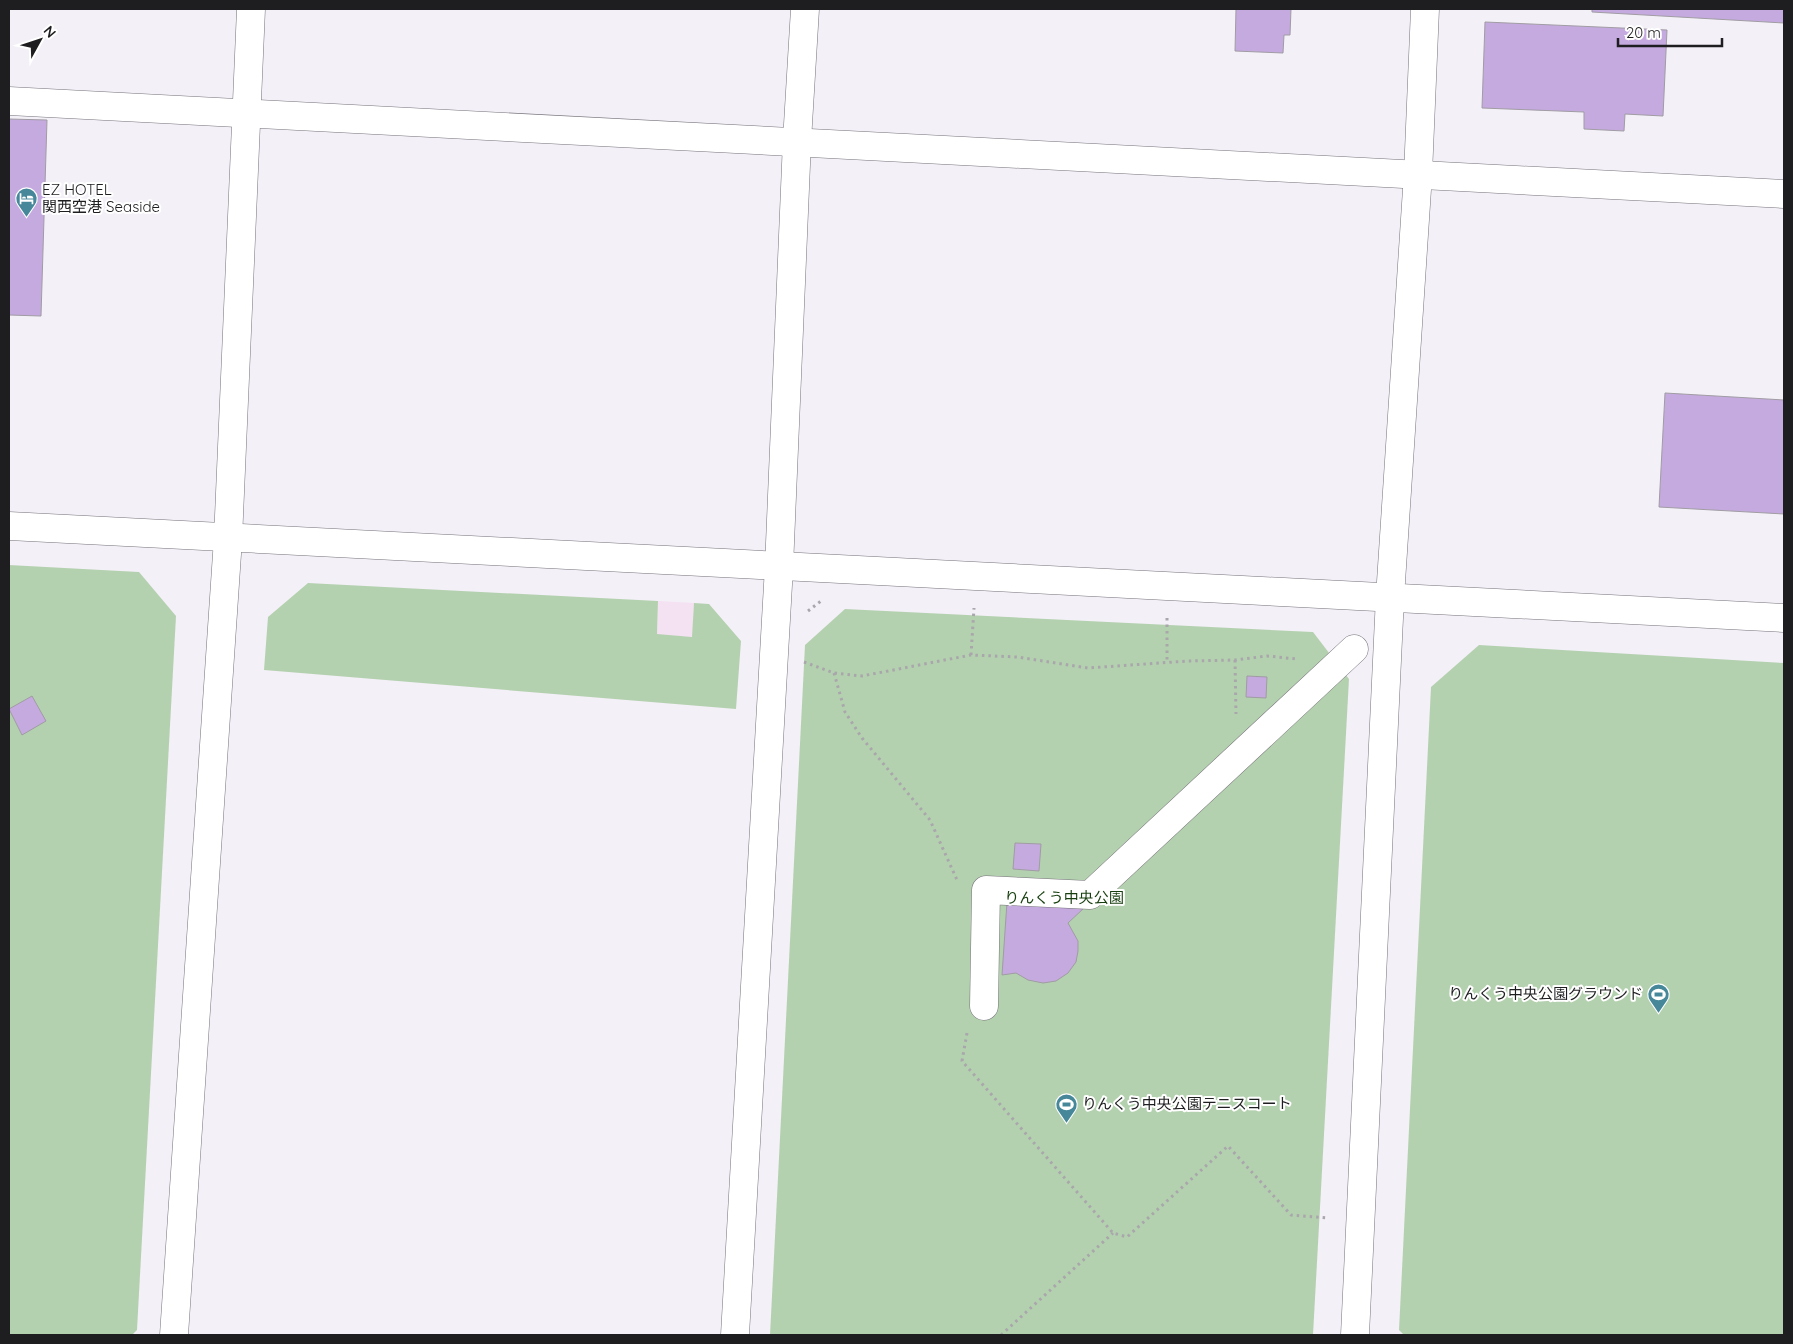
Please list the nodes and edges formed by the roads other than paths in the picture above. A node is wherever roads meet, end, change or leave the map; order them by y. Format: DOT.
graph roads {
  1 [pos="251,9"];
  2 [pos="805,9"];
  3 [pos="1425,9"];
  4 [pos="9,101"];
  5 [pos="245,112"];
  6 [pos="797,140"];
  7 [pos="1418,174"];
  8 [pos="1784,194"];
  9 [pos="9,526"];
  10 [pos="228,539"];
  11 [pos="779,567"];
  12 [pos="1390,597"];
  13 [pos="1784,618"];
  14 [pos="1354,649"];
  15 [pos="984,1006"];
  16 [pos="174,1335"];
  17 [pos="735,1335"];
  18 [pos="1355,1335"];
  1 -- 5 [label="street"];
  2 -- 6 [label="street"];
  3 -- 7 [label="street"];
  4 -- 5 [label="street"];
  5 -- 6 [label="street"];
  5 -- 10 [label="street"];
  6 -- 7 [label="street"];
  6 -- 11 [label="street"];
  7 -- 8 [label="street"];
  7 -- 12 [label="street"];
  9 -- 10 [label="street"];
  10 -- 11 [label="street"];
  10 -- 16 [label="street"];
  11 -- 12 [label="street"];
  11 -- 17 [label="street"];
  12 -- 13 [label="street"];
  12 -- 18 [label="street"];
  14 -- 15 [label="street"];
}
